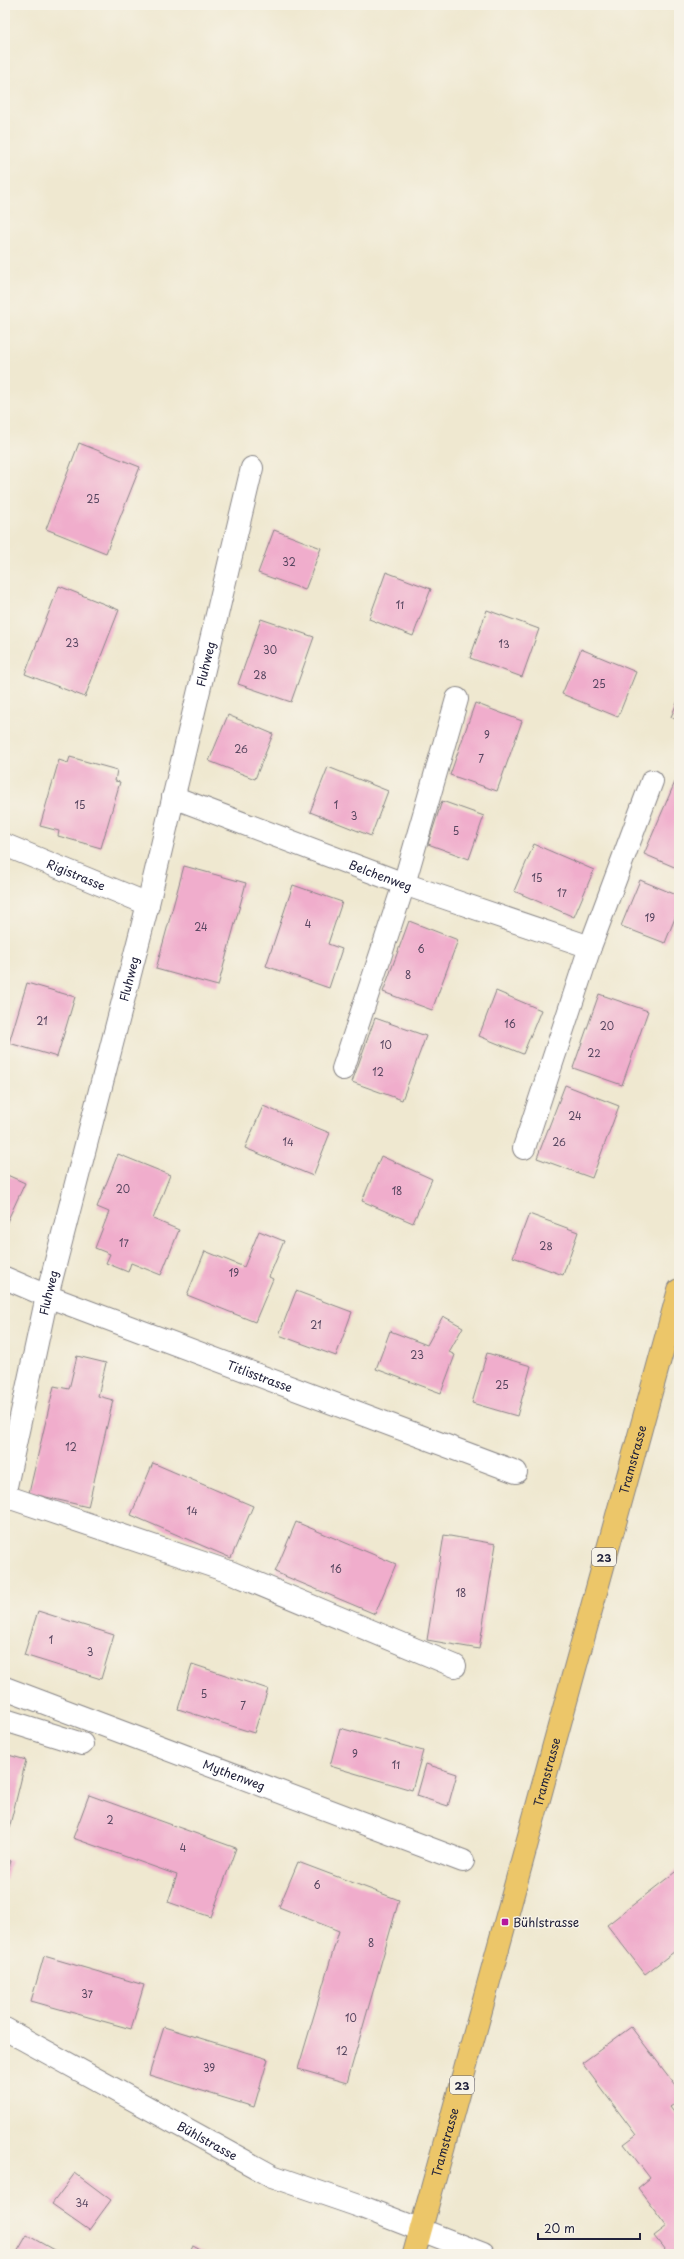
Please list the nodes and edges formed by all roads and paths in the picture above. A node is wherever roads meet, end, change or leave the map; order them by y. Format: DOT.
graph roads {
  1 [pos="252,468"];
  2 [pos="457,699"];
  3 [pos="652,781"];
  4 [pos="173,797"];
  5 [pos="5,845"];
  6 [pos="404,884"];
  7 [pos="148,904"];
  8 [pos="590,947"];
  9 [pos="343,1069"];
  10 [pos="524,1148"];
  11 [pos="5,1278"];
  12 [pos="679,1290"];
  13 [pos="47,1296"];
  14 [pos="516,1472"];
  15 [pos="5,1491"];
  16 [pos="5,1496"];
  17 [pos="455,1666"];
  18 [pos="5,1688"];
  19 [pos="5,1720"];
  20 [pos="82,1744"];
  21 [pos="463,1861"];
  22 [pos="5,2029"];
  23 [pos="420,2231"];
  24 [pos="414,2254"];
  25 [pos="483,2254"];
  1 -- 4 [label="street, Fluhweg"];
  2 -- 6 [label="street"];
  3 -- 8 [label="street"];
  4 -- 6 [label="street, Belchenweg"];
  4 -- 7 [label="street, Fluhweg"];
  5 -- 7 [label="street, Rigistrasse"];
  6 -- 8 [label="street, Belchenweg"];
  6 -- 9 [label="street"];
  7 -- 13 [label="street, Fluhweg"];
  8 -- 10 [label="street"];
  11 -- 13 [label="street, Titlisstrasse"];
  12 -- 23 [label="main road, Tramstrasse / 23"];
  13 -- 14 [label="street, Titlisstrasse"];
  13 -- 15 [label="street, Fluhweg"];
  16 -- 17 [label="street"];
  18 -- 21 [label="street, Mythenweg"];
  19 -- 20 [label="street"];
  22 -- 23 [label="street, Bühlstrasse"];
  23 -- 24 [label="main road, Tramstrasse / 23"];
  23 -- 25 [label="street, Bühlstrasse"];
}
